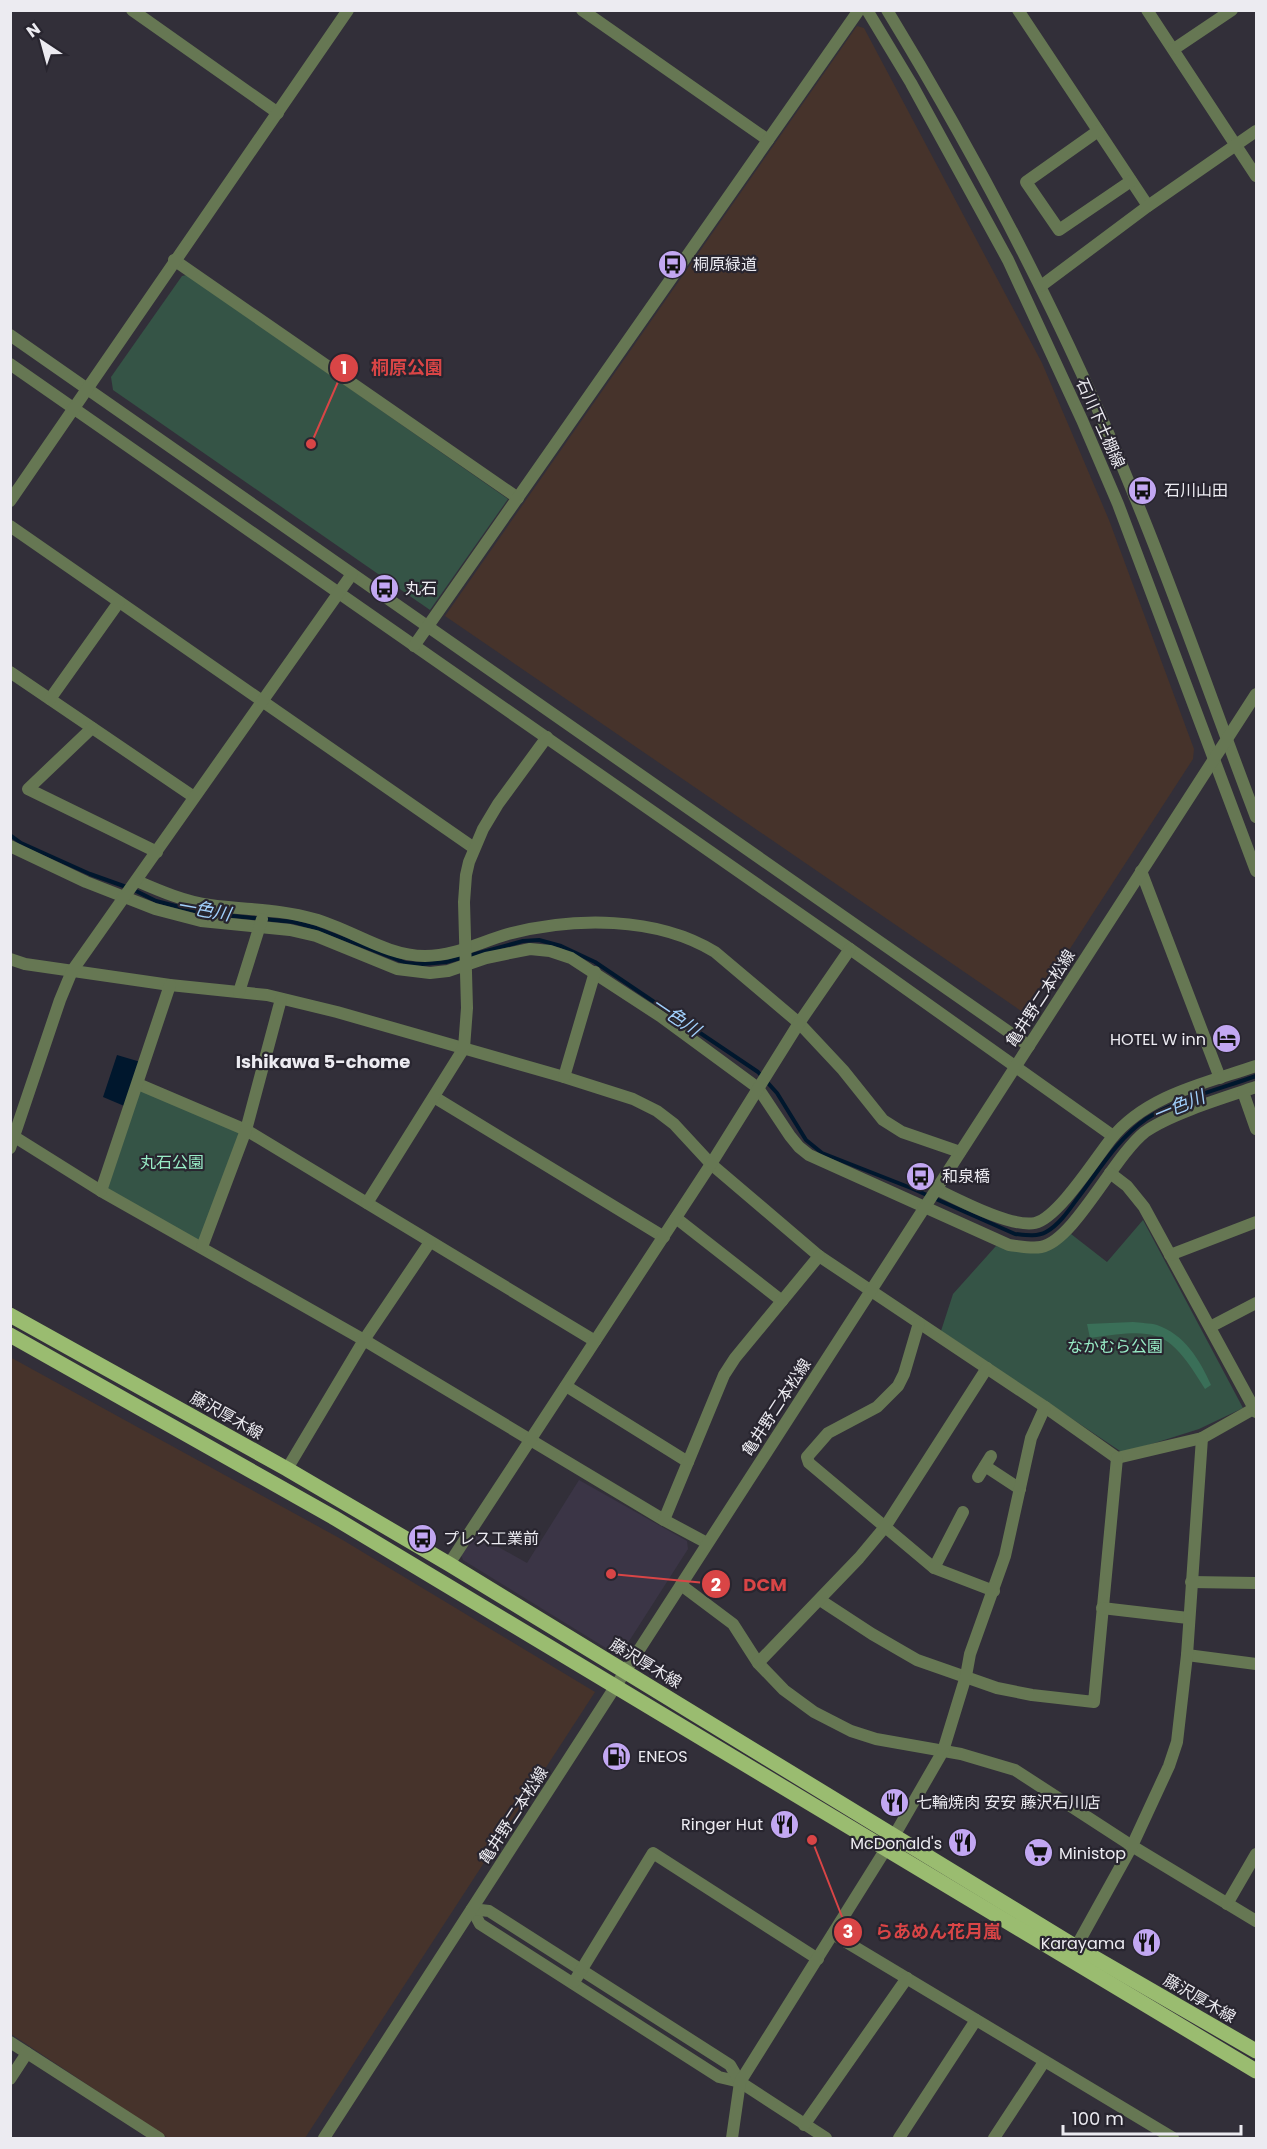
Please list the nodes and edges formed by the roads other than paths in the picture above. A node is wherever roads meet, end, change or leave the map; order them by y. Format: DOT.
graph roads {
  1 [pos="132,10"];
  2 [pos="348,10"];
  3 [pos="582,10"];
  4 [pos="859,10"];
  5 [pos="867,10"];
  6 [pos="887,10"];
  7 [pos="1018,10"];
  8 [pos="1147,10"];
  9 [pos="1232,10"];
  10 [pos="1174,50"];
  11 [pos="278,112"];
  12 [pos="1098,131"];
  13 [pos="1257,131"];
  14 [pos="768,140"];
  15 [pos="1236,144"];
  16 [pos="1257,176"];
  17 [pos="1131,181"];
  18 [pos="1148,206"];
  19 [pos="174,260"];
  20 [pos="1041,286"];
  21 [pos="10,335"];
  22 [pos="10,364"];
  23 [pos="87,388"];
  24 [pos="73,409"];
  25 [pos="518,498"];
  26 [pos="10,501"];
  27 [pos="10,526"];
  28 [pos="352,574"];
  29 [pos="339,592"];
  30 [pos="119,602"];
  31 [pos="428,627"];
  32 [pos="414,646"];
  33 [pos="10,672"];
  34 [pos="1257,694"];
  35 [pos="50,699"];
  36 [pos="261,700"];
  37 [pos="92,728"];
  38 [pos="547,737"];
  39 [pos="1227,741"];
  40 [pos="1215,760"];
  41 [pos="195,797"];
  42 [pos="1256,816"];
  43 [pos="10,846"];
  44 [pos="474,848"];
  45 [pos="157,852"];
  46 [pos="1141,871"];
  47 [pos="1257,871"];
  48 [pos="131,889"];
  49 [pos="265,910"];
  50 [pos="260,927"];
  51 [pos="466,949"];
  52 [pos="850,949"];
  53 [pos="10,959"];
  54 [pos="466,966"];
  55 [pos="72,971"];
  56 [pos="595,972"];
  57 [pos="170,985"];
  58 [pos="239,992"];
  59 [pos="281,999"];
  60 [pos="799,1023"];
  61 [pos="1029,1046"];
  62 [pos="464,1048"];
  63 [pos="1015,1066"];
  64 [pos="1257,1066"];
  65 [pos="564,1077"];
  66 [pos="1221,1078"];
  67 [pos="761,1083"];
  68 [pos="138,1084"];
  69 [pos="1257,1087"];
  70 [pos="1243,1092"];
  71 [pos="434,1097"];
  72 [pos="246,1130"];
  73 [pos="1257,1130"];
  74 [pos="1113,1136"];
  75 [pos="12,1140"];
  76 [pos="960,1152"];
  77 [pos="711,1164"];
  78 [pos="1110,1173"];
  79 [pos="100,1191"];
  80 [pos="931,1198"];
  81 [pos="367,1203"];
  82 [pos="676,1218"];
  83 [pos="1257,1222"];
  84 [pos="664,1237"];
  85 [pos="430,1242"];
  86 [pos="202,1247"];
  87 [pos="1170,1255"];
  88 [pos="819,1256"];
  89 [pos="871,1291"];
  90 [pos="782,1300"];
  91 [pos="1257,1303"];
  92 [pos="10,1315"];
  93 [pos="919,1323"];
  94 [pos="1210,1327"];
  95 [pos="10,1335"];
  96 [pos="364,1340"];
  97 [pos="596,1341"];
  98 [pos="987,1368"];
  99 [pos="566,1386"];
  100 [pos="1045,1407"];
  101 [pos="1256,1410"];
  102 [pos="1202,1438"];
  103 [pos="531,1440"];
  104 [pos="1117,1458"];
  105 [pos="688,1462"];
  106 [pos="985,1466"];
  107 [pos="287,1469"];
  108 [pos="1020,1489"];
  109 [pos="963,1512"];
  110 [pos="663,1520"];
  111 [pos="885,1527"];
  112 [pos="707,1544"];
  113 [pos="449,1564"];
  114 [pos="934,1568"];
  115 [pos="1191,1582"];
  116 [pos="1257,1583"];
  117 [pos="681,1585"];
  118 [pos="994,1591"];
  119 [pos="820,1600"];
  120 [pos="1102,1608"];
  121 [pos="1188,1618"];
  122 [pos="1187,1654"];
  123 [pos="758,1664"];
  124 [pos="1257,1664"];
  125 [pos="625,1672"];
  126 [pos="966,1676"];
  127 [pos="616,1687"];
  128 [pos="943,1751"];
  129 [pos="890,1843"];
  130 [pos="1132,1846"];
  131 [pos="1257,1854"];
  132 [pos="1227,1904"];
  133 [pos="472,1909"];
  134 [pos="1257,1921"];
  135 [pos="833,1934"];
  136 [pos="1076,1947"];
  137 [pos="818,1959"];
  138 [pos="581,1970"];
  139 [pos="907,1978"];
  140 [pos="574,1982"];
  141 [pos="976,2020"];
  142 [pos="10,2042"];
  143 [pos="1257,2051"];
  144 [pos="27,2053"];
  145 [pos="1044,2062"];
  146 [pos="1257,2071"];
  147 [pos="10,2079"];
  148 [pos="740,2082"];
  149 [pos="804,2125"];
  150 [pos="999,2137"];
  151 [pos="159,2139"];
  152 [pos="324,2139"];
  153 [pos="732,2139"];
  154 [pos="826,2139"];
  155 [pos="899,2139"];
  156 [pos="1173,2139"];
  1 -- 11 [label="street"];
  2 -- 11 [label="street"];
  3 -- 14 [label="street"];
  4 -- 14 [label="street"];
  5 -- 40 [label="street, 石川下土棚線"];
  6 -- 20 [label="street, 石川下土棚線"];
  7 -- 12 [label="street"];
  8 -- 10 [label="street"];
  9 -- 10 [label="street"];
  10 -- 15 [label="street"];
  11 -- 19 [label="street"];
  12 -- 17 [label="street"];
  12 -- 17 [label="street"];
  13 -- 15 [label="street"];
  14 -- 25 [label="street"];
  15 -- 16 [label="street"];
  15 -- 18 [label="street"];
  17 -- 18 [label="street"];
  18 -- 20 [label="street"];
  19 -- 23 [label="street"];
  19 -- 25 [label="street"];
  20 -- 39 [label="street, 石川下土棚線"];
  21 -- 23 [label="street"];
  22 -- 24 [label="street"];
  23 -- 24 [label="street"];
  23 -- 28 [label="street"];
  24 -- 26 [label="street"];
  24 -- 29 [label="street"];
  25 -- 31 [label="street"];
  27 -- 30 [label="street"];
  28 -- 29 [label="street"];
  28 -- 31 [label="street"];
  29 -- 32 [label="street"];
  29 -- 36 [label="street"];
  30 -- 35 [label="street"];
  30 -- 36 [label="street"];
  31 -- 32 [label="street"];
  31 -- 61 [label="street"];
  32 -- 38 [label="street"];
  33 -- 35 [label="street"];
  34 -- 39 [label="street, 亀井野二本松線"];
  35 -- 37 [label="street"];
  36 -- 41 [label="street"];
  36 -- 44 [label="street"];
  37 -- 41 [label="street"];
  37 -- 45 [label="street"];
  38 -- 44 [label="street"];
  38 -- 52 [label="street"];
  39 -- 40 [label="street, 亀井野二本松線"];
  39 -- 42 [label="street, 石川下土棚線"];
  40 -- 46 [label="street, 亀井野二本松線"];
  40 -- 47 [label="street, 石川下土棚線"];
  41 -- 45 [label="street"];
  43 -- 48 [label="street"];
  44 -- 51 [label="street"];
  45 -- 48 [label="street"];
  46 -- 61 [label="street, 亀井野二本松線"];
  46 -- 66 [label="street"];
  48 -- 49 [label="street"];
  48 -- 50 [label="street"];
  48 -- 55 [label="street"];
  49 -- 50 [label="street"];
  49 -- 51 [label="street"];
  50 -- 54 [label="street"];
  50 -- 58 [label="street"];
  51 -- 54 [label="street"];
  51 -- 60 [label="street"];
  52 -- 60 [label="street"];
  52 -- 63 [label="street"];
  53 -- 55 [label="street"];
  54 -- 56 [label="street"];
  54 -- 62 [label="street"];
  55 -- 57 [label="street"];
  55 -- 75 [label="street"];
  56 -- 65 [label="street"];
  56 -- 67 [label="street"];
  57 -- 58 [label="street"];
  57 -- 68 [label="street"];
  58 -- 59 [label="street"];
  59 -- 62 [label="street"];
  59 -- 72 [label="street"];
  60 -- 67 [label="street"];
  60 -- 76 [label="street"];
  61 -- 63 [label="street, 亀井野二本松線"];
  62 -- 65 [label="street"];
  62 -- 71 [label="street"];
  63 -- 74 [label="street"];
  63 -- 76 [label="street, 亀井野二本松線"];
  64 -- 66 [label="street"];
  65 -- 77 [label="street"];
  66 -- 74 [label="street"];
  67 -- 77 [label="street"];
  67 -- 80 [label="street"];
  68 -- 72 [label="street"];
  68 -- 79 [label="street"];
  69 -- 70 [label="street"];
  70 -- 73 [label="street"];
  70 -- 78 [label="street"];
  71 -- 81 [label="street"];
  71 -- 84 [label="street"];
  72 -- 81 [label="street"];
  72 -- 86 [label="street"];
  74 -- 80 [label="street"];
  75 -- 79 [label="street"];
  76 -- 80 [label="street, 亀井野二本松線"];
  77 -- 82 [label="street"];
  77 -- 88 [label="street"];
  78 -- 80 [label="street"];
  78 -- 87 [label="street"];
  79 -- 86 [label="street"];
  80 -- 89 [label="street, 亀井野二本松線"];
  81 -- 85 [label="street"];
  82 -- 84 [label="street"];
  82 -- 90 [label="street"];
  83 -- 87 [label="street"];
  84 -- 97 [label="street"];
  85 -- 96 [label="street"];
  85 -- 97 [label="street"];
  86 -- 96 [label="street"];
  87 -- 94 [label="street"];
  88 -- 89 [label="street"];
  88 -- 90 [label="street"];
  89 -- 93 [label="street"];
  89 -- 112 [label="street, 亀井野二本松線"];
  90 -- 105 [label="street"];
  91 -- 94 [label="street"];
  92 -- 107 [label="main road, 藤沢厚木線"];
  93 -- 98 [label="street"];
  93 -- 111 [label="street"];
  94 -- 101 [label="street"];
  95 -- 127 [label="main road, 藤沢厚木線"];
  96 -- 103 [label="street"];
  96 -- 107 [label="street"];
  97 -- 99 [label="street"];
  98 -- 100 [label="street"];
  98 -- 111 [label="street"];
  99 -- 103 [label="street"];
  99 -- 105 [label="street"];
  100 -- 104 [label="street"];
  100 -- 108 [label="street"];
  101 -- 102 [label="street"];
  102 -- 104 [label="street"];
  102 -- 115 [label="street"];
  103 -- 110 [label="street"];
  103 -- 113 [label="street"];
  104 -- 120 [label="street"];
  105 -- 110 [label="street"];
  106 -- 108 [label="street"];
  107 -- 113 [label="main road, 藤沢厚木線"];
  108 -- 118 [label="street"];
  109 -- 114 [label="street"];
  110 -- 112 [label="street"];
  111 -- 114 [label="street"];
  111 -- 119 [label="street"];
  112 -- 117 [label="street, 亀井野二本松線"];
  113 -- 125 [label="main road, 藤沢厚木線"];
  114 -- 118 [label="street"];
  115 -- 116 [label="street"];
  115 -- 121 [label="street"];
  117 -- 123 [label="street"];
  117 -- 125 [label="street, 亀井野二本松線"];
  118 -- 126 [label="street"];
  119 -- 123 [label="street"];
  119 -- 126 [label="street"];
  120 -- 121 [label="street"];
  120 -- 126 [label="street"];
  121 -- 122 [label="street"];
  122 -- 124 [label="street"];
  122 -- 130 [label="street"];
  123 -- 128 [label="street"];
  125 -- 127 [label="street, 亀井野二本松線"];
  125 -- 129 [label="main road, 藤沢厚木線"];
  126 -- 128 [label="street"];
  127 -- 129 [label="main road, 藤沢厚木線"];
  127 -- 133 [label="street, 亀井野二本松線"];
  128 -- 129 [label="street"];
  128 -- 130 [label="street"];
  129 -- 135 [label="street"];
  129 -- 136 [label="main road, 藤沢厚木線"];
  129 -- 146 [label="main road, 藤沢厚木線"];
  130 -- 132 [label="street"];
  130 -- 136 [label="street"];
  131 -- 132 [label="street"];
  132 -- 134 [label="street"];
  133 -- 138 [label="street"];
  133 -- 140 [label="street"];
  133 -- 152 [label="street, 亀井野二本松線"];
  135 -- 137 [label="street"];
  135 -- 139 [label="street"];
  136 -- 143 [label="main road, 藤沢厚木線"];
  137 -- 138 [label="street"];
  137 -- 148 [label="street"];
  138 -- 140 [label="street"];
  138 -- 148 [label="street"];
  139 -- 141 [label="street"];
  139 -- 149 [label="street"];
  140 -- 148 [label="street"];
  141 -- 145 [label="street"];
  141 -- 155 [label="street"];
  142 -- 144 [label="street"];
  144 -- 147 [label="street"];
  144 -- 151 [label="street"];
  145 -- 150 [label="street"];
  145 -- 156 [label="street"];
  148 -- 149 [label="street"];
  148 -- 153 [label="street"];
  149 -- 154 [label="street"];
}
